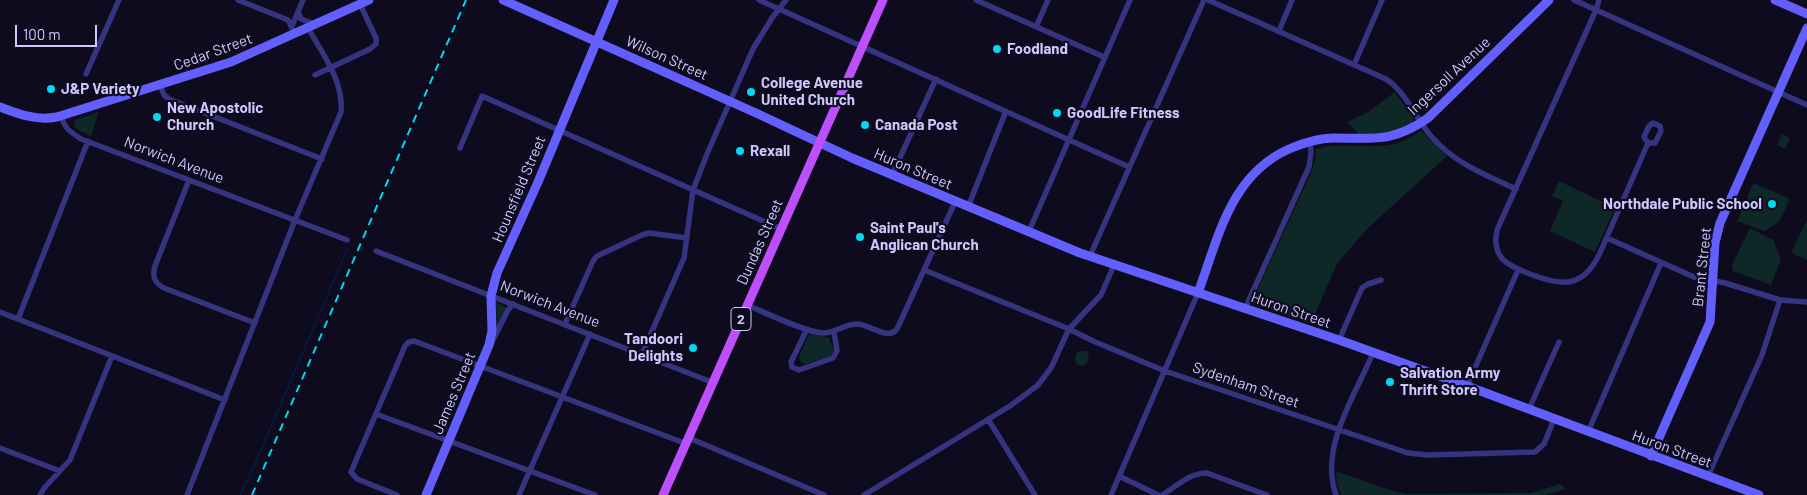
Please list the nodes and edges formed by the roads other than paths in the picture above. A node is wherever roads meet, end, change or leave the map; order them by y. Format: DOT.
graph roads {
  1 [pos="119,0"];
  2 [pos="238,0"];
  3 [pos="303,0"];
  4 [pos="503,0"];
  5 [pos="614,0"];
  6 [pos="759,0"];
  7 [pos="786,0"];
  8 [pos="883,0"];
  9 [pos="976,0"];
  10 [pos="1048,0"];
  11 [pos="1130,0"];
  12 [pos="1204,0"];
  13 [pos="1208,0"];
  14 [pos="1292,0"];
  15 [pos="1382,0"];
  16 [pos="1549,0"];
  17 [pos="1574,0"];
  18 [pos="1600,0"];
  19 [pos="1775,0"];
  20 [pos="365,2"];
  21 [pos="779,9"];
  22 [pos="1596,10"];
  23 [pos="298,11"];
  24 [pos="1807,14"];
  25 [pos="312,26"];
  26 [pos="1036,28"];
  27 [pos="1807,28"];
  28 [pos="293,30"];
  29 [pos="1279,31"];
  30 [pos="596,42"];
  31 [pos="863,46"];
  32 [pos="1104,57"];
  33 [pos="1354,65"];
  34 [pos="330,68"];
  35 [pos="86,74"];
  36 [pos="315,75"];
  37 [pos="936,80"];
  38 [pos="160,85"];
  39 [pos="1778,92"];
  40 [pos="730,101"];
  41 [pos="1807,105"];
  42 [pos="0,107"];
  43 [pos="1006,111"];
  44 [pos="61,115"];
  45 [pos="1421,123"];
  46 [pos="559,131"];
  47 [pos="1069,139"];
  48 [pos="88,141"];
  49 [pos="819,142"];
  50 [pos="1310,142"];
  51 [pos="1648,143"];
  52 [pos="460,148"];
  53 [pos="322,159"];
  54 [pos="1129,168"];
  55 [pos="892,175"];
  56 [pos="189,180"];
  57 [pos="1516,188"];
  58 [pos="693,190"];
  59 [pos="955,202"];
  60 [pos="968,207"];
  61 [pos="295,220"];
  62 [pos="781,229"];
  63 [pos="1029,231"];
  64 [pos="687,238"];
  65 [pos="1607,238"];
  66 [pos="347,240"];
  67 [pos="376,251"];
  68 [pos="1090,256"];
  69 [pos="1661,263"];
  70 [pos="1114,265"];
  71 [pos="924,270"];
  72 [pos="1518,270"];
  73 [pos="1381,280"];
  74 [pos="1713,281"];
  75 [pos="1198,293"];
  76 [pos="491,296"];
  77 [pos="1780,300"];
  78 [pos="1807,302"];
  79 [pos="513,304"];
  80 [pos="747,305"];
  81 [pos="1245,309"];
  82 [pos="0,312"];
  83 [pos="18,319"];
  84 [pos="255,323"];
  85 [pos="565,324"];
  86 [pos="807,329"];
  87 [pos="1069,329"];
  88 [pos="834,332"];
  89 [pos="590,334"];
  90 [pos="1339,340"];
  91 [pos="1560,342"];
  92 [pos="488,351"];
  93 [pos="1373,353"];
  94 [pos="642,354"];
  95 [pos="112,356"];
  96 [pos="481,366"];
  97 [pos="1165,371"];
  98 [pos="714,383"];
  99 [pos="1467,386"];
  100 [pos="562,397"];
  101 [pos="225,400"];
  102 [pos="1529,409"];
  103 [pos="376,414"];
  104 [pos="988,419"];
  105 [pos="1554,419"];
  106 [pos="1339,430"];
  107 [pos="1588,432"];
  108 [pos="448,441"];
  109 [pos="688,441"];
  110 [pos="0,448"];
  111 [pos="1651,456"];
  112 [pos="529,470"];
  113 [pos="60,471"];
  114 [pos="1119,476"];
  115 [pos="1708,476"];
  116 [pos="40,495"];
  117 [pos="187,495"];
  118 [pos="397,495"];
  119 [pos="426,495"];
  120 [pos="519,495"];
  121 [pos="595,495"];
  122 [pos="663,495"];
  123 [pos="824,495"];
  124 [pos="864,495"];
  125 [pos="1035,495"];
  126 [pos="1111,495"];
  127 [pos="1158,495"];
  128 [pos="1162,495"];
  129 [pos="1267,495"];
  130 [pos="1336,495"];
  131 [pos="1758,495"];
  1 -- 35 [label="street"];
  2 -- 28 [label="street"];
  3 -- 23 [label="street"];
  4 -- 30 [label="main road, Wilson Street"];
  5 -- 30 [label="main road, Hounsfield Street"];
  6 -- 21 [label="street"];
  7 -- 21 [label="street"];
  8 -- 31 [label="main road, Dundas Street / 2"];
  9 -- 26 [label="street"];
  10 -- 26 [label="street"];
  11 -- 32 [label="street"];
  12 -- 54 [label="street"];
  13 -- 29 [label="street"];
  14 -- 29 [label="street"];
  15 -- 33 [label="street"];
  16 -- 45 [label="main road, Ingersoll Avenue"];
  17 -- 22 [label="street"];
  18 -- 22 [label="street"];
  19 -- 24 [label="main road"];
  20 -- 25 [label="main road, Cedar Street"];
  20 -- 34 [label="street"];
  21 -- 31 [label="street"];
  21 -- 40 [label="street"];
  22 -- 39 [label="street"];
  22 -- 57 [label="street"];
  23 -- 25 [label="street"];
  23 -- 28 [label="street"];
  25 -- 28 [label="main road, Cedar Street"];
  25 -- 34 [label="street"];
  26 -- 32 [label="street"];
  27 -- 39 [label="main road, Brant Street"];
  28 -- 38 [label="main road, Cedar Street"];
  29 -- 33 [label="street"];
  30 -- 40 [label="main road, Wilson Street"];
  30 -- 46 [label="main road, Hounsfield Street"];
  31 -- 37 [label="street"];
  31 -- 49 [label="main road, Dundas Street / 2"];
  32 -- 47 [label="street"];
  33 -- 45 [label="street"];
  34 -- 36 [label="street"];
  34 -- 53 [label="street"];
  37 -- 43 [label="street"];
  37 -- 55 [label="street"];
  38 -- 44 [label="main road, Cedar Street"];
  38 -- 53 [label="street"];
  39 -- 41 [label="street"];
  39 -- 74 [label="main road, Brant Street"];
  40 -- 49 [label="main road, Wilson Street"];
  40 -- 58 [label="street"];
  42 -- 44 [label="main road"];
  43 -- 47 [label="street"];
  43 -- 60 [label="street"];
  44 -- 48 [label="street, Norwich Avenue"];
  45 -- 50 [label="main road, Ingersoll Avenue"];
  45 -- 57 [label="street"];
  46 -- 52 [label="street"];
  46 -- 58 [label="street"];
  46 -- 76 [label="main road, Hounsfield Street"];
  47 -- 54 [label="street"];
  47 -- 63 [label="street"];
  48 -- 56 [label="street, Norwich Avenue"];
  48 -- 83 [label="street"];
  49 -- 55 [label="main road, Huron Street"];
  49 -- 62 [label="main road, Dundas Street / 2"];
  50 -- 75 [label="main road, Ingersoll Avenue"];
  50 -- 81 [label="street"];
  51 -- 65 [label="street"];
  53 -- 61 [label="street"];
  54 -- 68 [label="street"];
  55 -- 59 [label="main road, Huron Street"];
  56 -- 61 [label="street, Norwich Avenue"];
  56 -- 84 [label="street"];
  57 -- 72 [label="street"];
  58 -- 62 [label="street"];
  58 -- 64 [label="street"];
  59 -- 60 [label="main road, Huron Street"];
  59 -- 71 [label="street"];
  60 -- 63 [label="main road, Huron Street"];
  61 -- 66 [label="street, Norwich Avenue"];
  61 -- 84 [label="street"];
  62 -- 80 [label="main road, Dundas Street / 2"];
  63 -- 68 [label="main road, Huron Street"];
  64 -- 85 [label="street"];
  64 -- 94 [label="street"];
  65 -- 69 [label="street"];
  65 -- 72 [label="street"];
  67 -- 76 [label="street, Norwich Avenue"];
  68 -- 70 [label="main road, Huron Street"];
  69 -- 74 [label="street"];
  69 -- 107 [label="street"];
  70 -- 75 [label="main road, Huron Street"];
  70 -- 87 [label="street"];
  71 -- 87 [label="street, Sydenham Street"];
  71 -- 88 [label="street"];
  72 -- 99 [label="street"];
  73 -- 90 [label="street"];
  74 -- 77 [label="street"];
  74 -- 111 [label="main road, Brant Street"];
  75 -- 81 [label="main road, Huron Street"];
  75 -- 97 [label="street"];
  76 -- 79 [label="street, Norwich Avenue"];
  76 -- 92 [label="main road, Hounsfield Street"];
  77 -- 78 [label="street"];
  77 -- 115 [label="street"];
  79 -- 85 [label="street, Norwich Avenue"];
  79 -- 92 [label="street, James Street"];
  80 -- 86 [label="street"];
  80 -- 98 [label="main road, Dundas Street / 2"];
  81 -- 90 [label="main road, Huron Street"];
  82 -- 83 [label="street"];
  83 -- 95 [label="street"];
  84 -- 101 [label="street"];
  85 -- 89 [label="street, Norwich Avenue"];
  86 -- 88 [label="street"];
  86 -- 88 [label="street"];
  87 -- 97 [label="street, Sydenham Street"];
  87 -- 104 [label="street"];
  89 -- 94 [label="street, Norwich Avenue"];
  89 -- 100 [label="street"];
  90 -- 93 [label="main road, Huron Street"];
  91 -- 102 [label="street"];
  92 -- 96 [label="main road, James Street"];
  93 -- 99 [label="main road, Huron Street"];
  93 -- 106 [label="street"];
  94 -- 98 [label="street, Norwich Avenue"];
  95 -- 101 [label="street"];
  95 -- 113 [label="street"];
  96 -- 100 [label="street"];
  96 -- 103 [label="street"];
  96 -- 108 [label="main road, James Street"];
  97 -- 106 [label="street, Sydenham Street"];
  97 -- 114 [label="street"];
  98 -- 109 [label="main road, Dundas Street / 2"];
  99 -- 102 [label="main road, Huron Street"];
  100 -- 109 [label="street"];
  100 -- 112 [label="street"];
  101 -- 117 [label="street"];
  102 -- 105 [label="main road, Huron Street"];
  103 -- 108 [label="street"];
  103 -- 118 [label="street"];
  104 -- 124 [label="street"];
  104 -- 125 [label="street"];
  105 -- 106 [label="street, Sydenham Street"];
  105 -- 107 [label="main road, Huron Street"];
  106 -- 130 [label="street"];
  107 -- 111 [label="main road, Huron Street"];
  108 -- 112 [label="street"];
  108 -- 119 [label="main road, James Street"];
  109 -- 122 [label="main road, Dundas Street / 2"];
  109 -- 123 [label="street"];
  110 -- 113 [label="street"];
  111 -- 115 [label="main road, Huron Street"];
  112 -- 120 [label="street"];
  112 -- 121 [label="street"];
  113 -- 116 [label="street"];
  114 -- 126 [label="street"];
  114 -- 127 [label="street"];
  115 -- 131 [label="main road, Huron Street"];
  128 -- 129 [label="street"];
}
